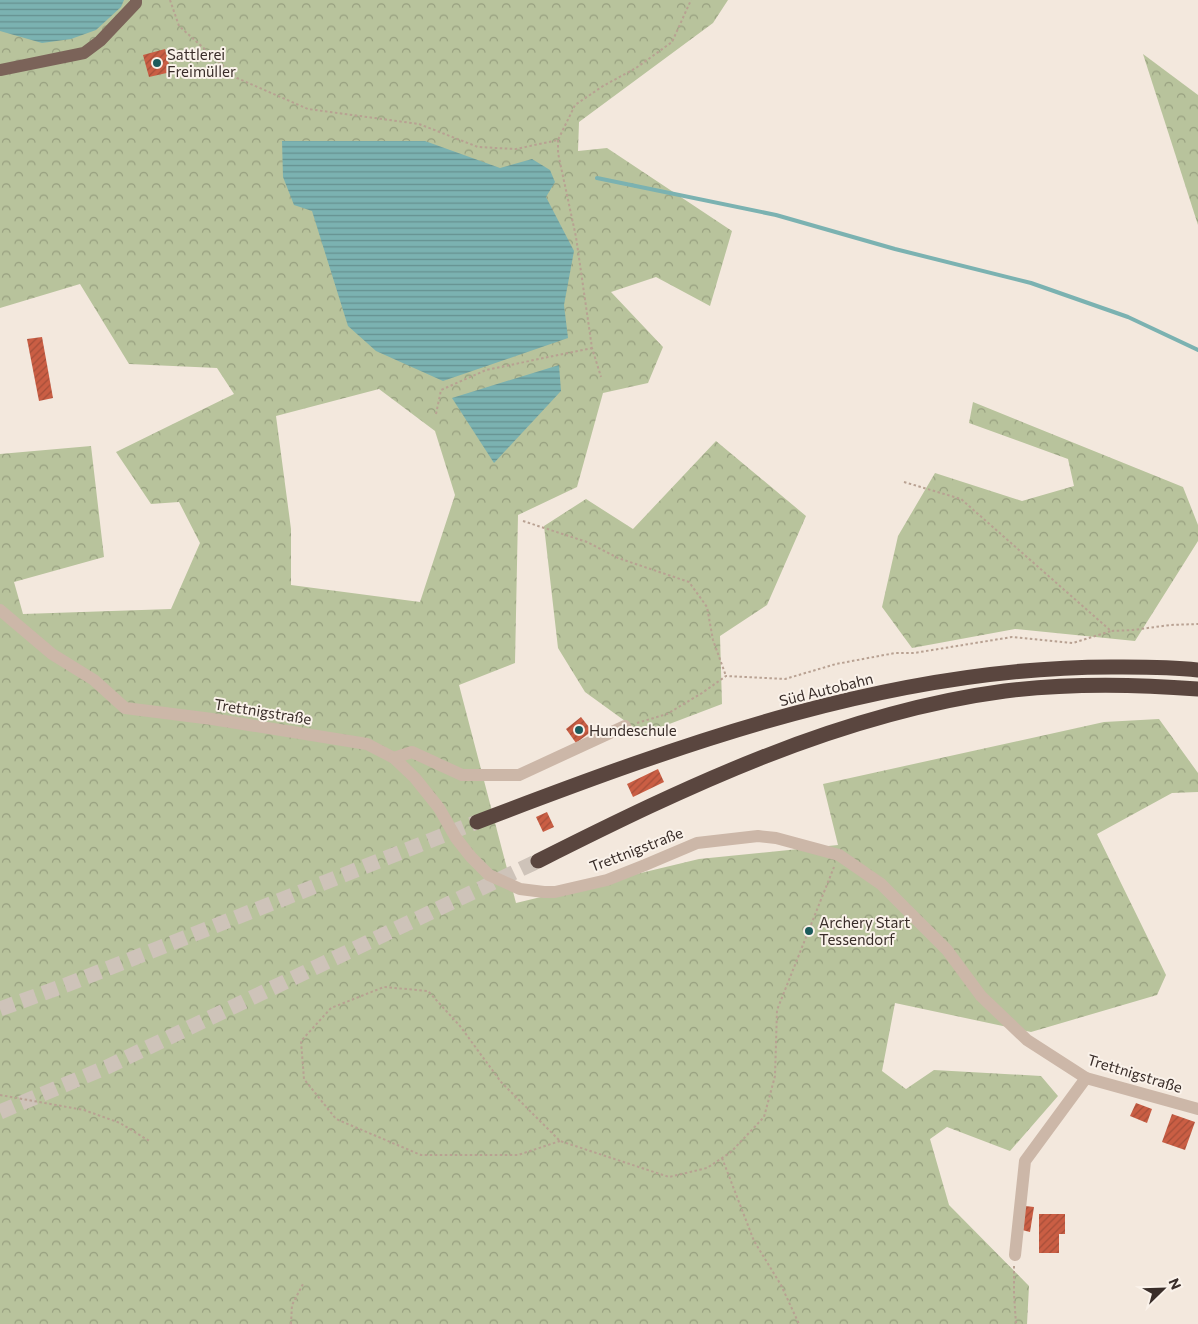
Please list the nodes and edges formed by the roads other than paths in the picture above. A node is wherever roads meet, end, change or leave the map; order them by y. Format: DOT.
graph roads {
  1 [pos="136,0"];
  2 [pos="0,70"];
  3 [pos="0,610"];
  4 [pos="1198,670"];
  5 [pos="1198,689"];
  6 [pos="625,726"];
  7 [pos="394,758"];
  8 [pos="478,822"];
  9 [pos="538,861"];
  10 [pos="1086,1078"];
  11 [pos="1198,1110"];
  12 [pos="1015,1255"];
  1 -- 2 [label="main road"];
  3 -- 7 [label="street, Trettnigstraße"];
  4 -- 8 [label="highway, Süd Autobahn"];
  5 -- 9 [label="highway"];
  6 -- 7 [label="street"];
  7 -- 10 [label="street, Trettnigstraße"];
  10 -- 11 [label="street, Trettnigstraße"];
  10 -- 12 [label="street"];
}
